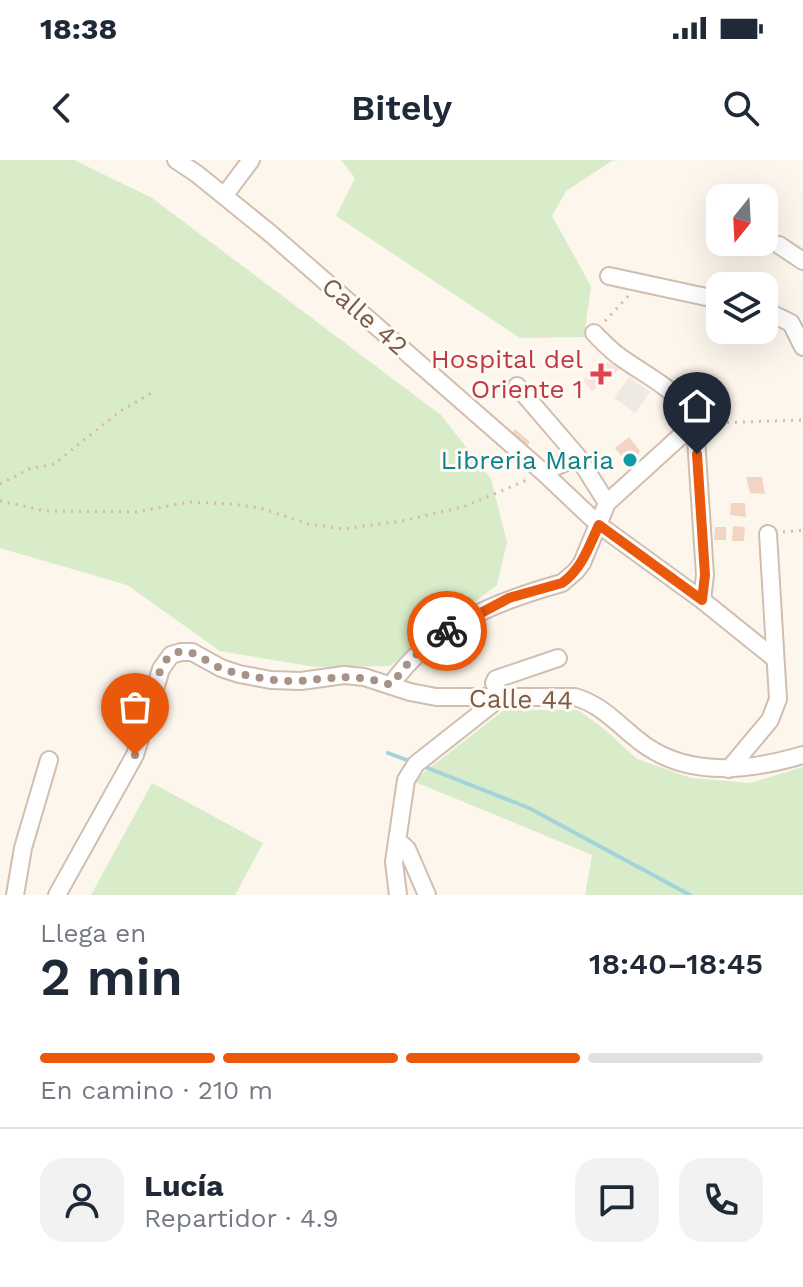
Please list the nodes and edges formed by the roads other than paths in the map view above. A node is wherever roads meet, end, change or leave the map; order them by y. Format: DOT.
graph roads {
  1 [pos="176,160"];
  2 [pos="251,160"];
  3 [pos="224,196"];
  4 [pos="779,245"];
  5 [pos="803,261"];
  6 [pos="609,276"];
  7 [pos="706,297"];
  8 [pos="778,317"];
  9 [pos="594,333"];
  10 [pos="803,347"];
  11 [pos="517,386"];
  12 [pos="695,423"];
  13 [pos="578,457"];
  14 [pos="543,472"];
  15 [pos="607,503"];
  16 [pos="599,525"];
  17 [pos="768,534"];
  18 [pos="702,600"];
  19 [pos="558,658"];
  20 [pos="774,658"];
  21 [pos="391,685"];
  22 [pos="501,697"];
  23 [pos="803,755"];
  24 [pos="49,760"];
  25 [pos="729,769"];
  26 [pos="397,840"];
  27 [pos="15,895"];
  28 [pos="57,895"];
  29 [pos="398,895"];
  30 [pos="427,895"];
  1 -- 3 [label="street, Calle 42"];
  2 -- 3 [label="street"];
  3 -- 14 [label="street, Calle 42"];
  4 -- 5 [label="street"];
  6 -- 7 [label="street"];
  8 -- 10 [label="street"];
  9 -- 12 [label="street"];
  11 -- 13 [label="street"];
  12 -- 15 [label="street"];
  12 -- 18 [label="street"];
  13 -- 14 [label="street"];
  13 -- 15 [label="street"];
  14 -- 16 [label="street, Calle 42"];
  15 -- 16 [label="street"];
  16 -- 18 [label="street, Calle 42"];
  16 -- 21 [label="street"];
  17 -- 20 [label="street"];
  18 -- 20 [label="street, Calle 42"];
  19 -- 22 [label="street"];
  20 -- 25 [label="street"];
  21 -- 22 [label="street, Calle 44"];
  21 -- 28 [label="street, Calle 44"];
  22 -- 25 [label="street, Calle 44"];
  22 -- 26 [label="street"];
  23 -- 25 [label="street, Calle 44"];
  24 -- 27 [label="street"];
  26 -- 29 [label="street"];
  26 -- 30 [label="street"];
}
